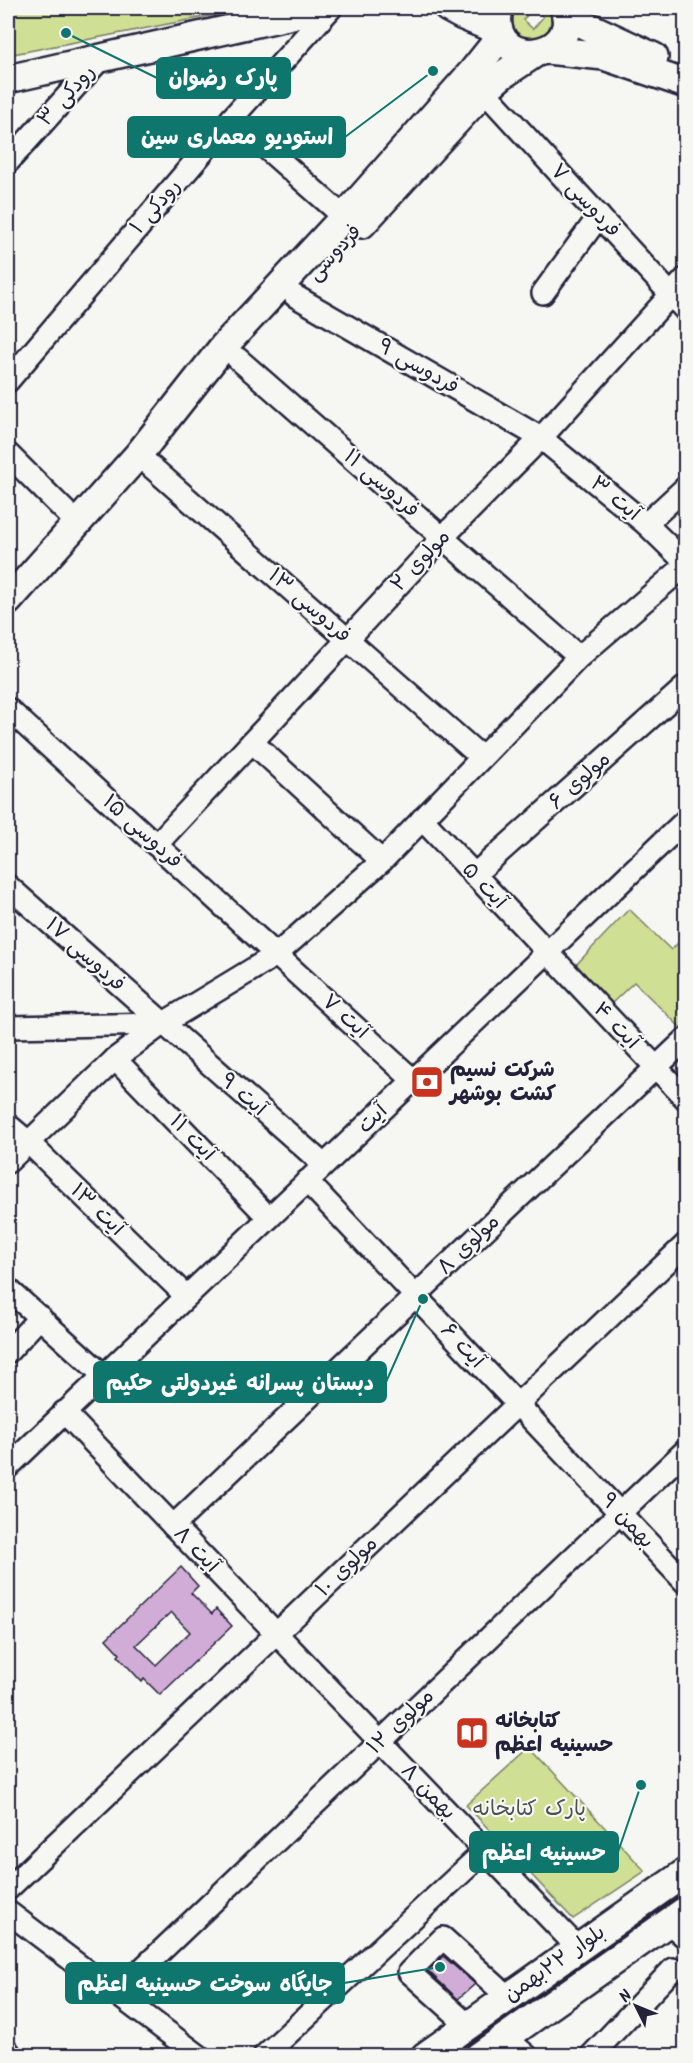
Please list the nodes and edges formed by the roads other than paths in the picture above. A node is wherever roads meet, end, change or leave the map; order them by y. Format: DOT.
graph roads {
  1 [pos="323,8"];
  2 [pos="331,8"];
  3 [pos="448,8"];
  4 [pos="567,11"];
  5 [pos="500,25"];
  6 [pos="540,52"];
  7 [pos="102,57"];
  8 [pos="686,71"];
  9 [pos="8,79"];
  10 [pos="686,84"];
  11 [pos="484,91"];
  12 [pos="232,118"];
  13 [pos="8,162"];
  14 [pos="599,216"];
  15 [pos="344,217"];
  16 [pos="686,278"];
  17 [pos="543,293"];
  18 [pos="670,294"];
  19 [pos="295,296"];
  20 [pos="686,310"];
  21 [pos="237,358"];
  22 [pos="8,381"];
  23 [pos="542,438"];
  24 [pos="8,454"];
  25 [pos="138,455"];
  26 [pos="686,487"];
  27 [pos="77,523"];
  28 [pos="646,524"];
  29 [pos="442,538"];
  30 [pos="686,564"];
  31 [pos="8,601"];
  32 [pos="347,640"];
  33 [pos="579,657"];
  34 [pos="686,686"];
  35 [pos="8,710"];
  36 [pos="252,742"];
  37 [pos="481,757"];
  38 [pos="422,819"];
  39 [pos="686,820"];
  40 [pos="156,845"];
  41 [pos="382,861"];
  42 [pos="474,875"];
  43 [pos="8,886"];
  44 [pos="547,953"];
  45 [pos="276,955"];
  46 [pos="162,1024"];
  47 [pos="8,1027"];
  48 [pos="686,1039"];
  49 [pos="115,1059"];
  50 [pos="656,1068"];
  51 [pos="413,1080"];
  52 [pos="686,1099"];
  53 [pos="8,1125"];
  54 [pos="27,1142"];
  55 [pos="8,1162"];
  56 [pos="324,1165"];
  57 [pos="307,1181"];
  58 [pos="269,1218"];
  59 [pos="686,1244"];
  60 [pos="8,1289"];
  61 [pos="186,1296"];
  62 [pos="415,1296"];
  63 [pos="40,1317"];
  64 [pos="8,1352"];
  65 [pos="103,1375"];
  66 [pos="517,1404"];
  67 [pos="64,1413"];
  68 [pos="686,1450"];
  69 [pos="568,1459"];
  70 [pos="8,1467"];
  71 [pos="620,1513"];
  72 [pos="173,1526"];
  73 [pos="686,1583"];
  74 [pos="276,1633"];
  75 [pos="328,1688"];
  76 [pos="380,1742"];
  77 [pos="485,1851"];
  78 [pos="686,1872"];
  79 [pos="8,1889"];
  80 [pos="8,1912"];
  81 [pos="680,1923"];
  82 [pos="578,1948"];
  83 [pos="673,1969"];
  84 [pos="117,1994"];
  85 [pos="508,1997"];
  86 [pos="468,2025"];
  87 [pos="505,2037"];
  88 [pos="8,2051"];
  89 [pos="11,2055"];
  90 [pos="199,2055"];
  91 [pos="264,2055"];
  92 [pos="425,2055"];
  93 [pos="479,2055"];
  94 [pos="527,2055"];
  95 [pos="591,2055"];
  1 -- 7 [label="main road"];
  2 -- 12 [label="street, رودکی ۱"];
  3 -- 5 [label="main road"];
  4 -- 6 [label="main road, فردوسی"];
  4 -- 8 [label="main road"];
  5 -- 6 [label="main road"];
  5 -- 15 [label="main road, فردوسی"];
  6 -- 10 [label="main road"];
  6 -- 11 [label="main road, فردوسی"];
  7 -- 9 [label="main road"];
  7 -- 13 [label="street, رودکی ۳"];
  11 -- 14 [label="street, فردوسی ۷"];
  11 -- 19 [label="main road, فردوسی"];
  12 -- 15 [label="street"];
  12 -- 22 [label="street, رودکی ۱"];
  14 -- 17 [label="street"];
  14 -- 18 [label="street, فردوسی ۷"];
  15 -- 25 [label="main road, فردوسی"];
  16 -- 18 [label="street, مولوی ۲"];
  18 -- 20 [label="street, فردوسی ۷"];
  18 -- 23 [label="street, مولوی ۲"];
  19 -- 21 [label="main road, فردوسی"];
  19 -- 23 [label="street, فردوسی ۹"];
  21 -- 25 [label="main road, فردوسی"];
  21 -- 29 [label="street, فردوسی ۱۱"];
  23 -- 28 [label="street, آیت ۳"];
  23 -- 29 [label="street, مولوی ۲"];
  24 -- 27 [label="street"];
  25 -- 27 [label="main road, فردوسی"];
  25 -- 32 [label="street, فردوسی ۱۳"];
  26 -- 28 [label="street"];
  27 -- 31 [label="main road, فردوسی"];
  28 -- 30 [label="street, آیت ۳"];
  29 -- 32 [label="street, مولوی ۲"];
  29 -- 33 [label="street, فردوسی ۱۱"];
  30 -- 33 [label="street"];
  32 -- 36 [label="street, مولوی ۲"];
  32 -- 37 [label="street, فردوسی ۱۳"];
  33 -- 37 [label="street"];
  34 -- 42 [label="street, مولوی ۶"];
  35 -- 40 [label="street, فردوسی ۱۵"];
  36 -- 40 [label="street, مولوی ۲"];
  36 -- 41 [label="street"];
  37 -- 38 [label="street"];
  38 -- 41 [label="street"];
  38 -- 42 [label="street, آیت ۵"];
  39 -- 44 [label="street, آیت"];
  40 -- 45 [label="street, فردوسی ۱۵"];
  41 -- 45 [label="street"];
  42 -- 44 [label="street, آیت ۵"];
  43 -- 46 [label="street, فردوسی ۱۷"];
  44 -- 50 [label="street, آیت ۴"];
  44 -- 51 [label="street, آیت"];
  45 -- 46 [label="street"];
  45 -- 51 [label="street, آیت ۷"];
  46 -- 47 [label="street"];
  46 -- 49 [label="street"];
  46 -- 56 [label="street, آیت ۹"];
  48 -- 50 [label="street, مولوی ۸"];
  49 -- 54 [label="street"];
  49 -- 58 [label="street, آیت ۱۱"];
  50 -- 52 [label="street, آیت ۴"];
  50 -- 62 [label="street, مولوی ۸"];
  51 -- 56 [label="street, آیت"];
  53 -- 54 [label="street, آیت ۱۳"];
  54 -- 55 [label="street"];
  54 -- 61 [label="street, آیت ۱۳"];
  56 -- 57 [label="street, آیت"];
  57 -- 58 [label="street, آیت"];
  57 -- 62 [label="street, آیت ۶"];
  58 -- 61 [label="street, آیت"];
  59 -- 66 [label="street, مولوی ۱۰"];
  60 -- 63 [label="street"];
  61 -- 65 [label="street, آیت"];
  62 -- 66 [label="street, آیت ۶"];
  62 -- 72 [label="street, مولوی ۸"];
  63 -- 64 [label="street"];
  63 -- 65 [label="street"];
  65 -- 67 [label="street, آیت"];
  66 -- 69 [label="street, آیت ۶"];
  66 -- 74 [label="street, مولوی ۱۰"];
  67 -- 70 [label="street, آیت"];
  67 -- 72 [label="street, آیت ۸"];
  68 -- 71 [label="street, مولوی ۱۲"];
  69 -- 71 [label="street, بهمن ۹"];
  71 -- 73 [label="street, بهمن ۹"];
  71 -- 76 [label="street, مولوی ۱۲"];
  72 -- 74 [label="street, آیت ۸"];
  74 -- 75 [label="street, آیت ۸"];
  74 -- 79 [label="street, مولوی ۱۰"];
  75 -- 76 [label="street, بهمن ۸"];
  76 -- 77 [label="street, بهمن ۸"];
  76 -- 84 [label="street, مولوی ۱۲"];
  77 -- 82 [label="street, بهمن ۸"];
  77 -- 91 [label="street"];
  78 -- 82 [label="main road, بلوار ۲۲بهمن"];
  80 -- 84 [label="street"];
  81 -- 87 [label="main road, بلوار ۲۲بهمن"];
  82 -- 85 [label="main road, بلوار ۲۲بهمن"];
  83 -- 95 [label="street"];
  84 -- 90 [label="street"];
  85 -- 86 [label="main road, بلوار ۲۲بهمن"];
  85 -- 86 [label="street"];
  86 -- 92 [label="main road, بلوار ۲۲بهمن"];
  87 -- 93 [label="main road, بلوار ۲۲بهمن"];
  87 -- 94 [label="street"];
  88 -- 89 [label="street"];
}
